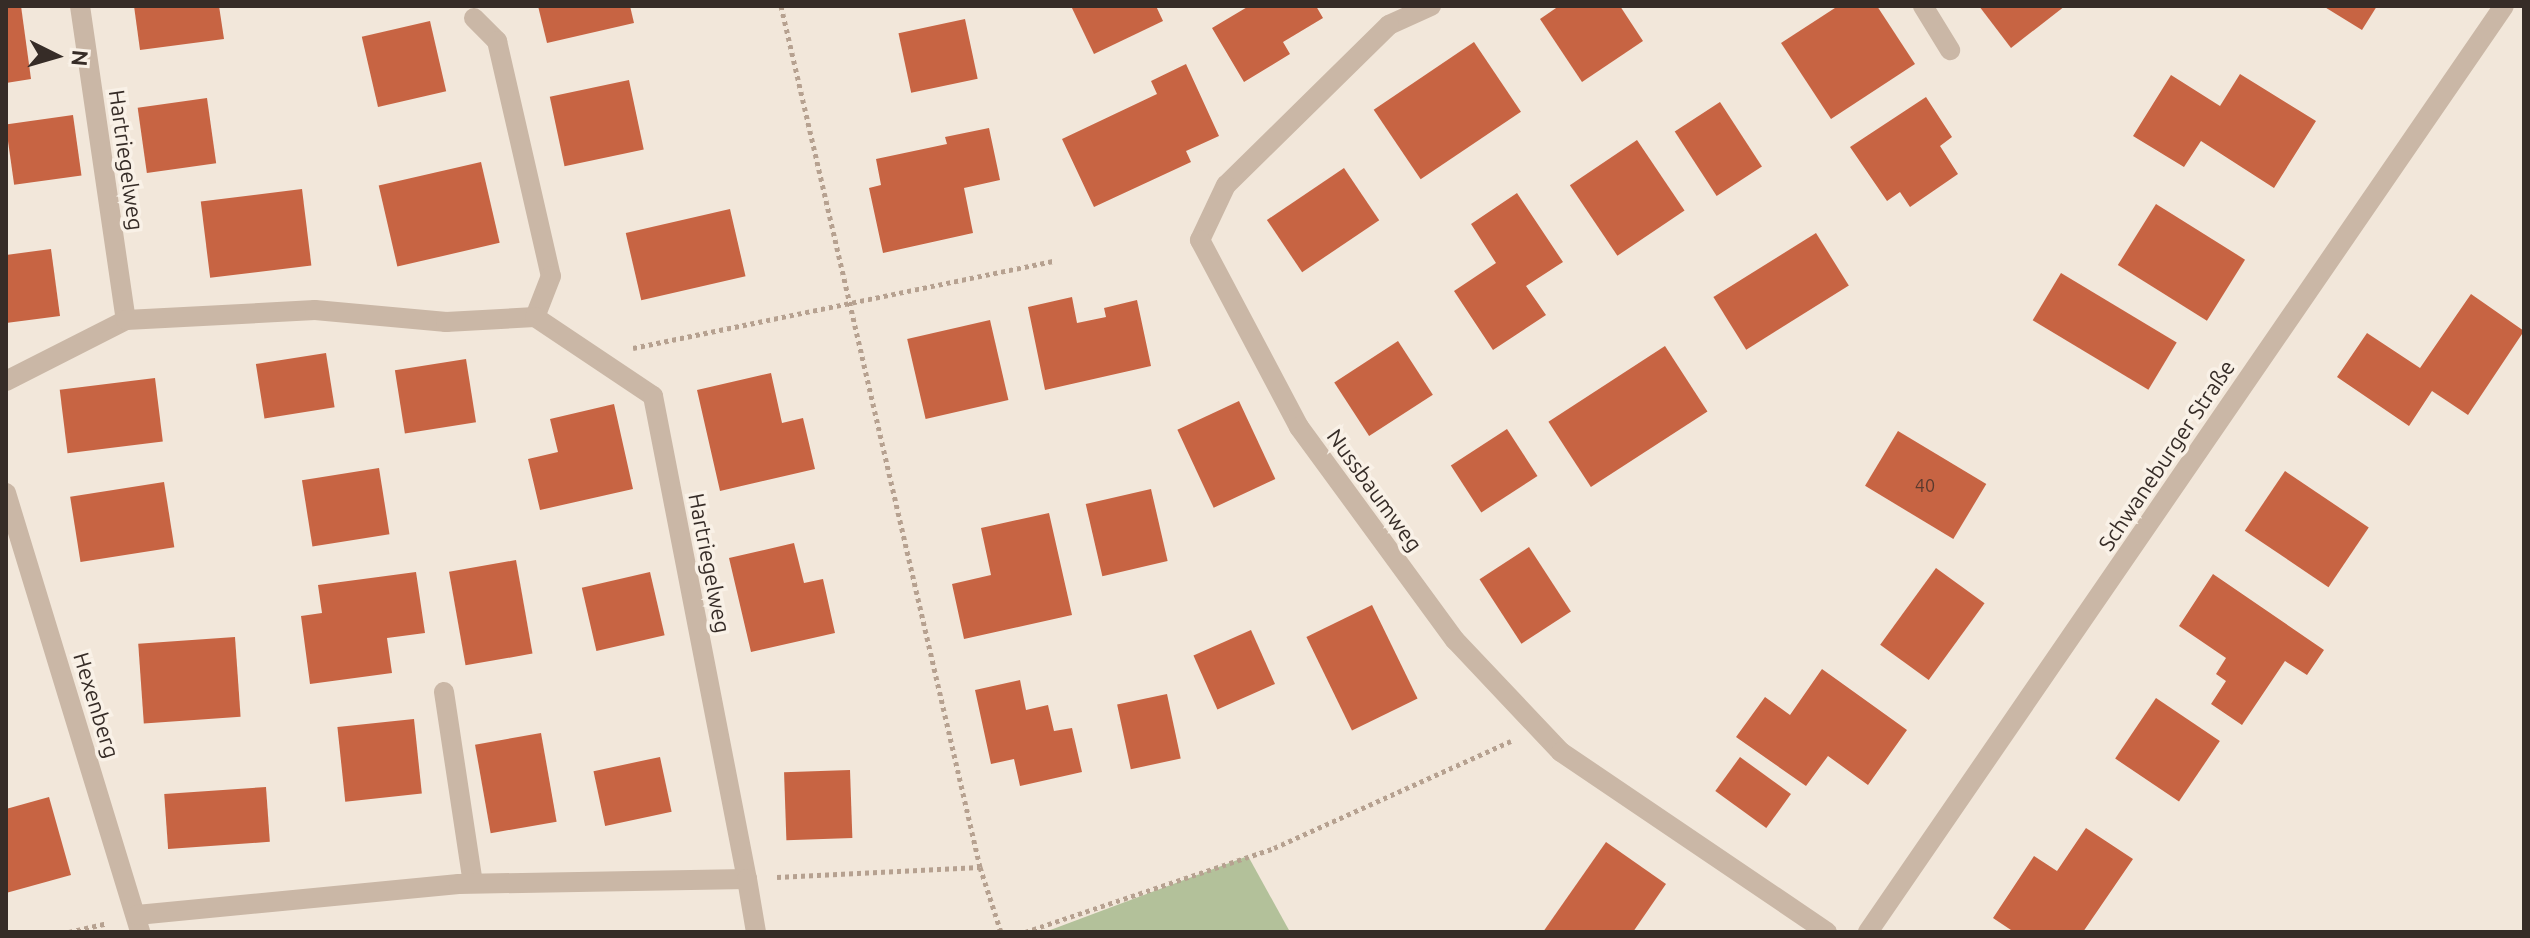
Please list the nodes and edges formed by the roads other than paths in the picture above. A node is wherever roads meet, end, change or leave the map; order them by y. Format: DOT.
graph roads {
  1 [pos="80,6"];
  2 [pos="1431,6"];
  3 [pos="1923,6"];
  4 [pos="2504,6"];
  5 [pos="474,18"];
  6 [pos="1950,50"];
  7 [pos="535,317"];
  8 [pos="126,320"];
  9 [pos="6,381"];
  10 [pos="6,493"];
  11 [pos="444,692"];
  12 [pos="747,879"];
  13 [pos="473,883"];
  14 [pos="138,924"];
  15 [pos="756,932"];
  16 [pos="1827,932"];
  17 [pos="1868,932"];
  1 -- 8 [label="street, Hartriegelweg"];
  2 -- 16 [label="street, Nussbaumweg"];
  3 -- 6 [label="street"];
  4 -- 17 [label="street, Schwaneburger Straße"];
  5 -- 7 [label="street"];
  7 -- 8 [label="street"];
  7 -- 12 [label="street, Hartriegelweg"];
  8 -- 9 [label="street"];
  10 -- 14 [label="street, Hexenberg"];
  11 -- 13 [label="street"];
  12 -- 13 [label="street"];
  12 -- 15 [label="street, Hartriegelweg"];
  13 -- 14 [label="street"];
}
